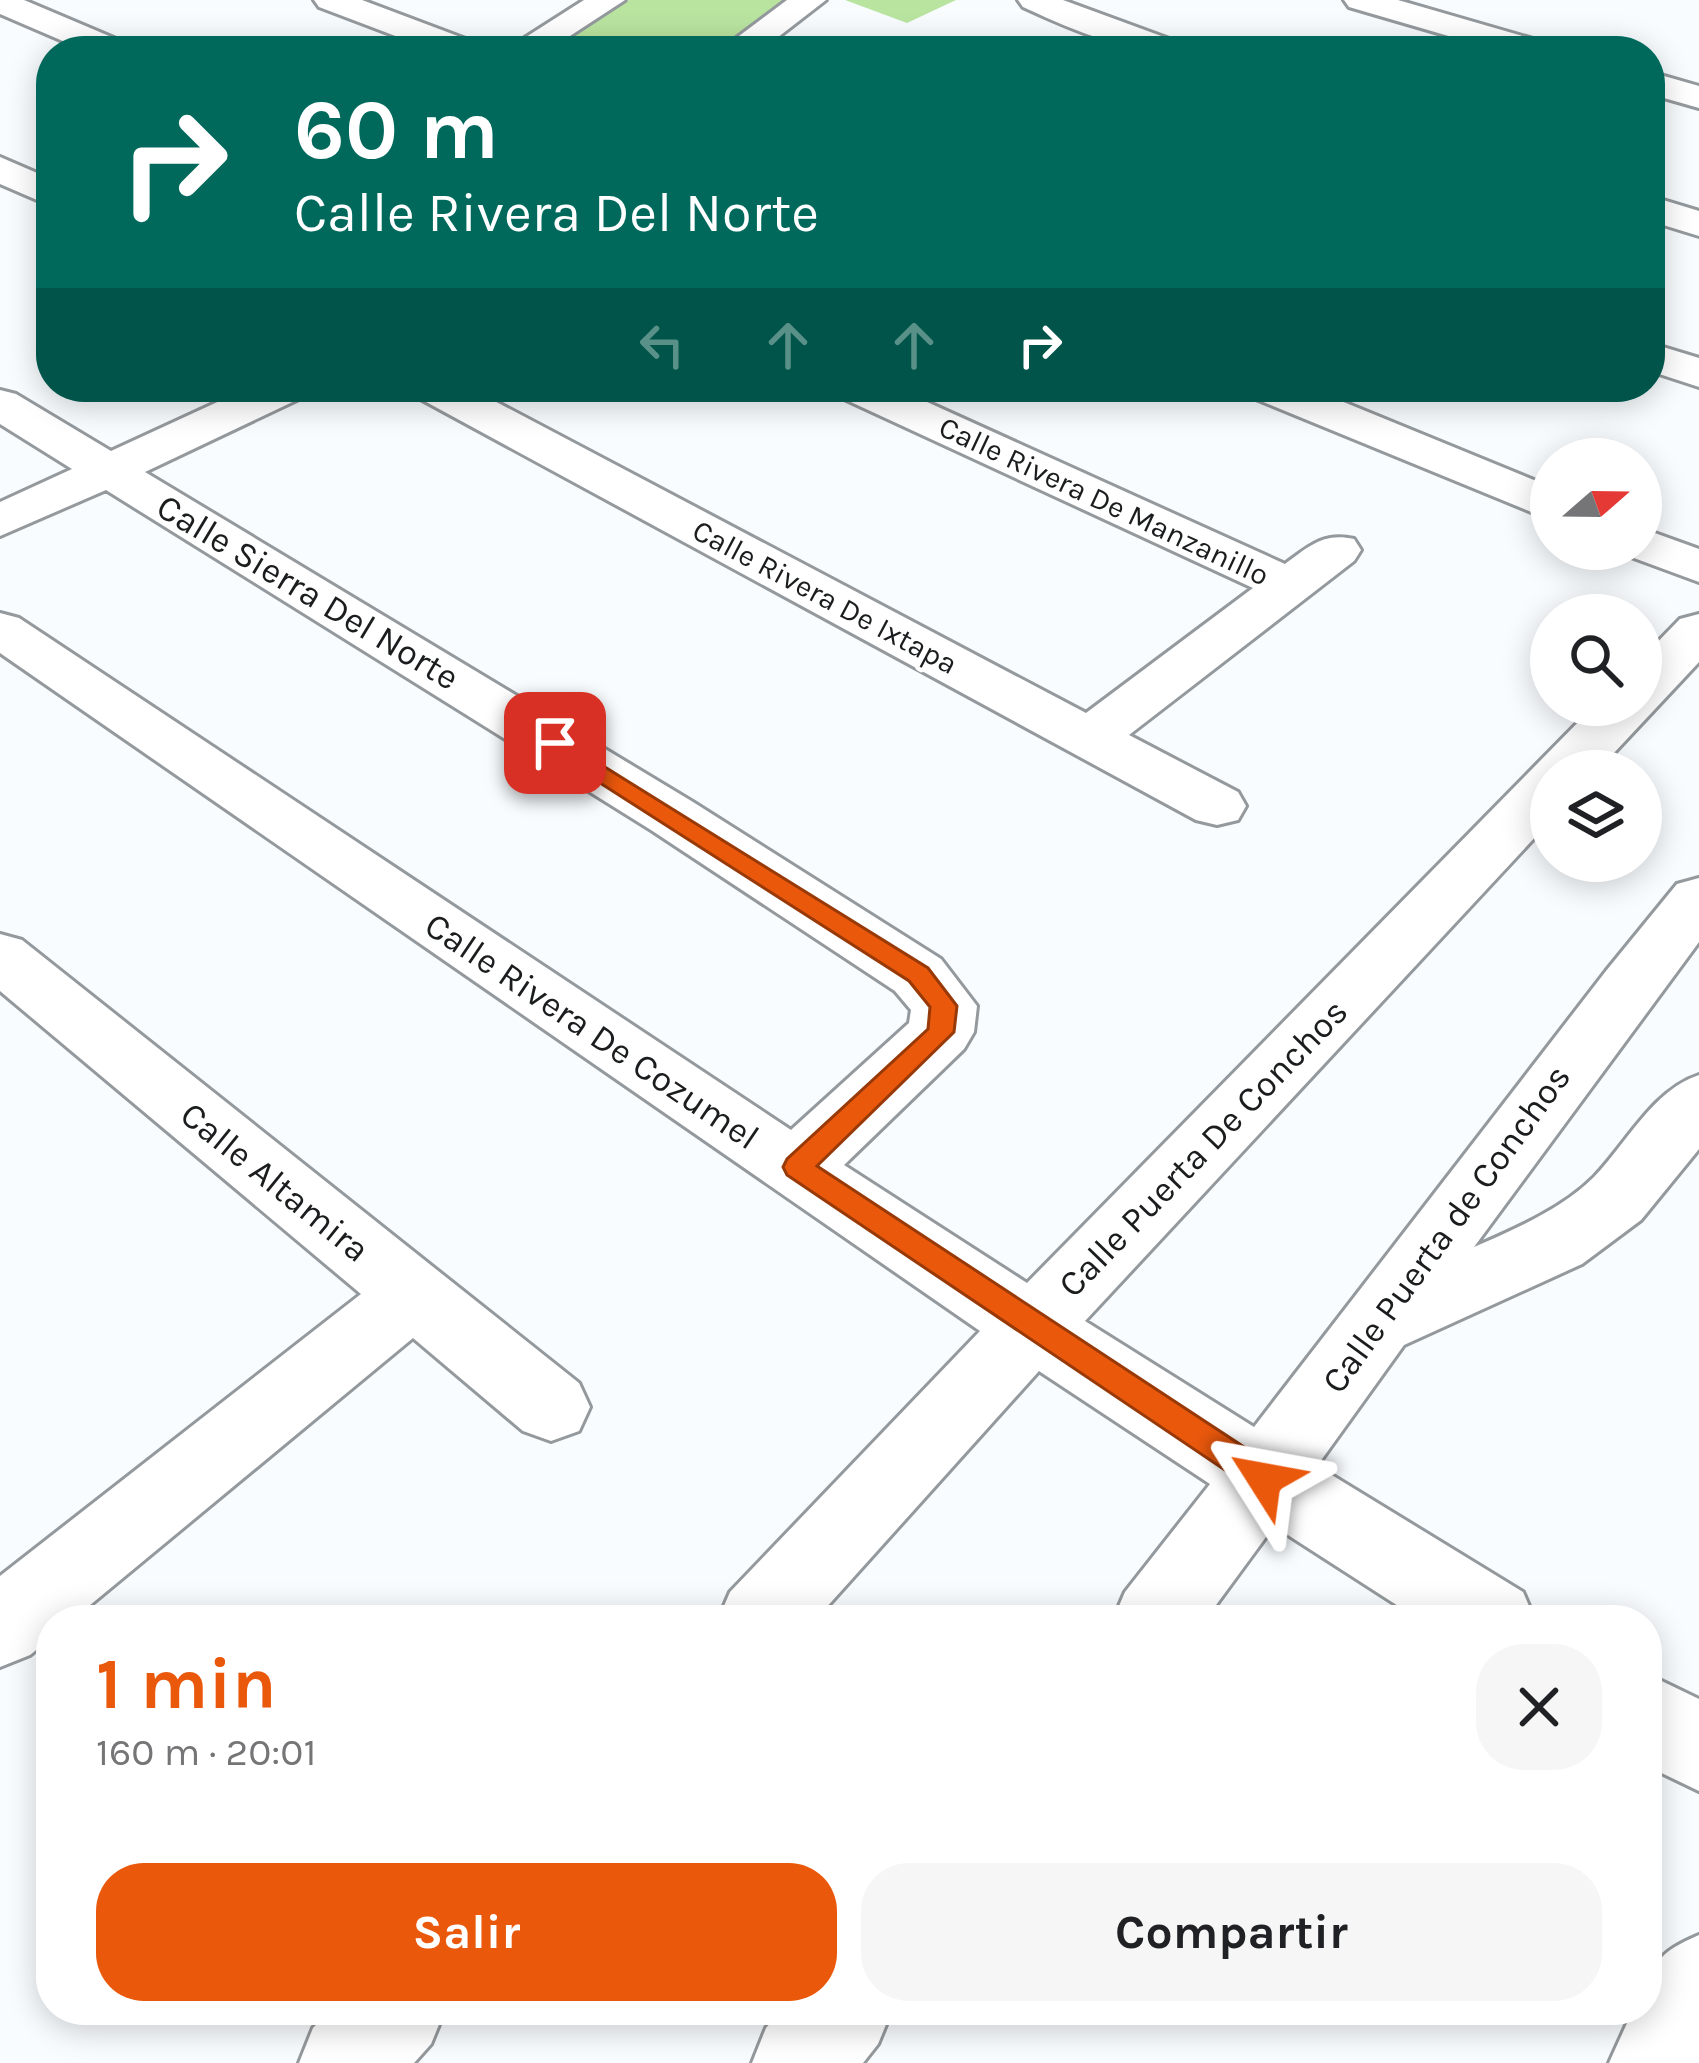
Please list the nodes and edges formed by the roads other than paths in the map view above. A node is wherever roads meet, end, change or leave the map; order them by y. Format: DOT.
graph roads {
  1 [pos="331,0"];
  2 [pos="608,0"];
  3 [pos="809,0"];
  4 [pos="1035,0"];
  5 [pos="1361,0"];
  6 [pos="0,2"];
  7 [pos="80,36"];
  8 [pos="427,36"];
  9 [pos="547,36"];
  10 [pos="756,36"];
  11 [pos="1126,36"];
  12 [pos="1486,36"];
  13 [pos="1665,88"];
  14 [pos="1699,98"];
  15 [pos="0,170"];
  16 [pos="36,187"];
  17 [pos="1665,213"];
  18 [pos="1699,224"];
  19 [pos="1665,361"];
  20 [pos="1699,373"];
  21 [pos="186,402"];
  22 [pos="246,402"];
  23 [pos="472,402"];
  24 [pos="889,402"];
  25 [pos="1332,402"];
  26 [pos="0,404"];
  27 [pos="92,459"];
  28 [pos="0,482"];
  29 [pos="1530,494"];
  30 [pos="0,521"];
  31 [pos="1336,550"];
  32 [pos="1662,552"];
  33 [pos="1699,567"];
  34 [pos="1288,584"];
  35 [pos="0,629"];
  36 [pos="1699,630"];
  37 [pos="1662,669"];
  38 [pos="1607,726"];
  39 [pos="1090,737"];
  40 [pos="1584,750"];
  41 [pos="1217,806"];
  42 [pos="1530,806"];
  43 [pos="1694,919"];
  44 [pos="0,956"];
  45 [pos="1699,1101"];
  46 [pos="797,1167"];
  47 [pos="412,1295"];
  48 [pos="1377,1323"];
  49 [pos="1034,1324"];
  50 [pos="551,1407"];
  51 [pos="1264,1479"];
  52 [pos="774,1605"];
  53 [pos="1167,1605"];
  54 [pos="1468,1605"];
  55 [pos="2,1622"];
  56 [pos="1662,1725"];
  57 [pos="1699,1748"];
  58 [pos="1699,1983"];
  59 [pos="383,2025"];
  60 [pos="832,2025"];
  61 [pos="348,2063"];
  62 [pos="801,2063"];
  63 [pos="1658,2063"];
  1 -- 8 [label="street"];
  2 -- 9 [label="street"];
  3 -- 10 [label="street"];
  4 -- 11 [label="street"];
  5 -- 12 [label="street"];
  6 -- 7 [label="street"];
  13 -- 14 [label="street"];
  15 -- 16 [label="street"];
  17 -- 18 [label="street"];
  19 -- 20 [label="street"];
  21 -- 27 [label="street"];
  22 -- 27 [label="street"];
  23 -- 39 [label="street, Calle Rivera De Ixtapa"];
  24 -- 34 [label="street, Calle Rivera De Manzanillo"];
  25 -- 29 [label="street"];
  26 -- 27 [label="street, Calle Sierra Del Norte"];
  27 -- 28 [label="street"];
  27 -- 30 [label="street"];
  27 -- 46 [label="street, Calle Sierra Del Norte"];
  31 -- 34 [label="street"];
  32 -- 33 [label="street"];
  34 -- 39 [label="street"];
  35 -- 46 [label="street, Calle Rivera De Cozumel"];
  36 -- 37 [label="street"];
  38 -- 40 [label="street"];
  39 -- 41 [label="street, Calle Rivera De Ixtapa"];
  42 -- 49 [label="street, Calle Puerta De Conchos"];
  43 -- 48 [label="street, Calle Puerta de Conchos"];
  44 -- 47 [label="street, Calle Altamira"];
  45 -- 48 [label="street"];
  46 -- 49 [label="street, Calle Rivera De Cozumel"];
  47 -- 50 [label="street, Calle Altamira"];
  47 -- 55 [label="street"];
  48 -- 51 [label="street, Calle Puerta de Conchos"];
  49 -- 51 [label="street, Calle Rivera De Cozumel"];
  49 -- 52 [label="street, Calle Puerta De Conchos"];
  51 -- 53 [label="street, Calle Puerta de Conchos"];
  51 -- 54 [label="street, Calle Rivera De Cozumel"];
  56 -- 57 [label="street"];
  58 -- 63 [label="street"];
  59 -- 61 [label="street"];
  60 -- 62 [label="street"];
}
